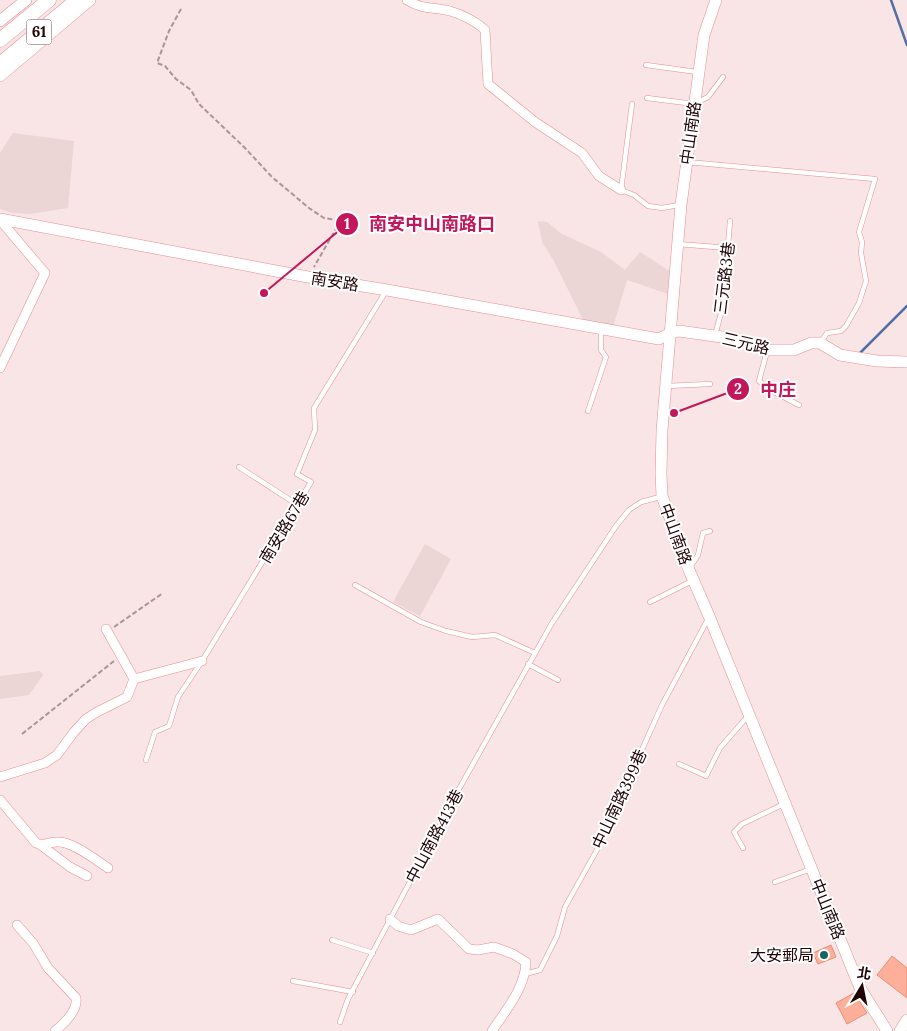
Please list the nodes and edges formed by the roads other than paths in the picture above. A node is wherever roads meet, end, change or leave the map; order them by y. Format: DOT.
graph roads {
  1 [pos="26,0"];
  2 [pos="49,0"];
  3 [pos="77,0"];
  4 [pos="90,0"];
  5 [pos="407,0"];
  6 [pos="716,0"];
  7 [pos="0,21"];
  8 [pos="0,40"];
  9 [pos="0,64"];
  10 [pos="646,65"];
  11 [pos="698,72"];
  12 [pos="0,76"];
  13 [pos="722,77"];
  14 [pos="647,98"];
  15 [pos="632,104"];
  16 [pos="694,104"];
  17 [pos="686,162"];
  18 [pos="621,190"];
  19 [pos="681,205"];
  20 [pos="0,219"];
  21 [pos="730,221"];
  22 [pos="678,244"];
  23 [pos="728,248"];
  24 [pos="387,290"];
  25 [pos="601,329"];
  26 [pos="670,333"];
  27 [pos="715,335"];
  28 [pos="820,343"];
  29 [pos="767,350"];
  30 [pos="907,362"];
  31 [pos="0,368"];
  32 [pos="710,384"];
  33 [pos="666,386"];
  34 [pos="799,405"];
  35 [pos="588,411"];
  36 [pos="239,468"];
  37 [pos="662,496"];
  38 [pos="298,505"];
  39 [pos="710,531"];
  40 [pos="691,575"];
  41 [pos="355,585"];
  42 [pos="650,602"];
  43 [pos="709,616"];
  44 [pos="109,629"];
  45 [pos="535,652"];
  46 [pos="202,661"];
  47 [pos="528,664"];
  48 [pos="134,679"];
  49 [pos="558,680"];
  50 [pos="749,715"];
  51 [pos="146,760"];
  52 [pos="678,764"];
  53 [pos="0,777"];
  54 [pos="0,800"];
  55 [pos="784,804"];
  56 [pos="42,846"];
  57 [pos="743,848"];
  58 [pos="108,868"];
  59 [pos="811,869"];
  60 [pos="87,876"];
  61 [pos="775,882"];
  62 [pos="390,919"];
  63 [pos="17,925"];
  64 [pos="332,940"];
  65 [pos="373,953"];
  66 [pos="526,974"];
  67 [pos="293,981"];
  68 [pos="353,992"];
  69 [pos="907,1020"];
  70 [pos="340,1022"];
  71 [pos="55,1031"];
  72 [pos="492,1031"];
  73 [pos="887,1031"];
  74 [pos="900,1031"];
  1 -- 7 [label="street"];
  2 -- 8 [label="highway, 61"];
  3 -- 9 [label="highway, 61"];
  4 -- 12 [label="street"];
  5 -- 18 [label="street"];
  6 -- 11 [label="street, 中山南路"];
  10 -- 11 [label="lane"];
  11 -- 16 [label="street, 中山南路"];
  13 -- 16 [label="lane"];
  14 -- 16 [label="lane"];
  15 -- 18 [label="lane"];
  16 -- 17 [label="street, 中山南路"];
  17 -- 19 [label="street, 中山南路"];
  17 -- 28 [label="lane"];
  18 -- 19 [label="lane"];
  19 -- 22 [label="street, 中山南路"];
  20 -- 24 [label="street, 南安路"];
  20 -- 31 [label="street"];
  21 -- 23 [label="lane, 三元路3巷"];
  22 -- 23 [label="lane"];
  22 -- 26 [label="street, 中山南路"];
  23 -- 27 [label="lane, 三元路3巷"];
  24 -- 25 [label="street, 南安路"];
  24 -- 38 [label="lane, 南安路67巷"];
  25 -- 26 [label="street, 南安路"];
  25 -- 35 [label="lane"];
  26 -- 27 [label="street, 三元路"];
  26 -- 33 [label="street, 中山南路"];
  27 -- 29 [label="street, 三元路"];
  28 -- 29 [label="street, 三元路"];
  28 -- 30 [label="street"];
  29 -- 34 [label="lane"];
  32 -- 33 [label="lane"];
  33 -- 37 [label="street, 中山南路"];
  36 -- 38 [label="lane"];
  37 -- 40 [label="street, 中山南路"];
  37 -- 45 [label="lane, 中山南路413巷"];
  38 -- 46 [label="lane, 南安路67巷"];
  39 -- 40 [label="lane"];
  40 -- 42 [label="lane"];
  40 -- 43 [label="street, 中山南路"];
  41 -- 45 [label="lane"];
  43 -- 50 [label="street, 中山南路"];
  43 -- 66 [label="lane, 中山南路399巷"];
  44 -- 48 [label="street"];
  45 -- 47 [label="lane, 中山南路413巷"];
  46 -- 48 [label="street"];
  46 -- 51 [label="lane, 南安路67巷"];
  47 -- 49 [label="lane"];
  47 -- 62 [label="lane, 中山南路413巷"];
  48 -- 53 [label="street"];
  50 -- 52 [label="lane"];
  50 -- 55 [label="street, 中山南路"];
  54 -- 56 [label="street"];
  55 -- 57 [label="lane"];
  55 -- 59 [label="street, 中山南路"];
  56 -- 58 [label="street"];
  56 -- 60 [label="street"];
  59 -- 61 [label="lane"];
  59 -- 73 [label="street, 中山南路"];
  62 -- 65 [label="lane, 中山南路413巷"];
  62 -- 66 [label="street"];
  63 -- 71 [label="street"];
  64 -- 65 [label="lane"];
  65 -- 68 [label="lane, 中山南路413巷"];
  66 -- 72 [label="street"];
  67 -- 68 [label="lane"];
  68 -- 70 [label="lane, 中山南路413巷"];
  69 -- 74 [label="street"];
}
